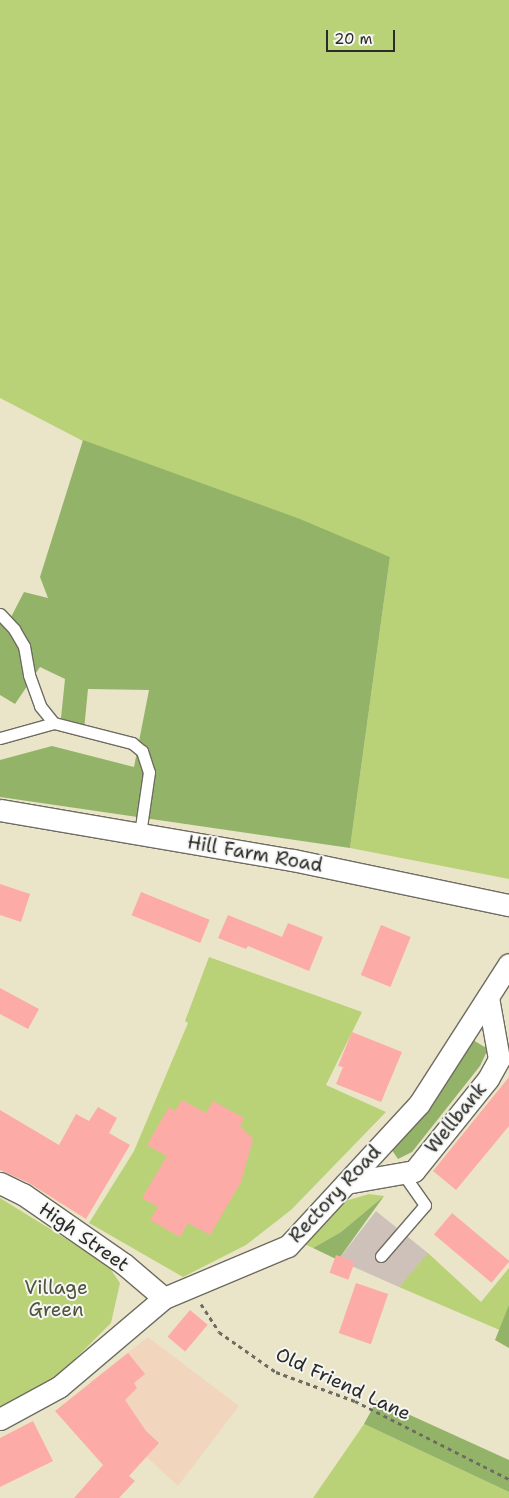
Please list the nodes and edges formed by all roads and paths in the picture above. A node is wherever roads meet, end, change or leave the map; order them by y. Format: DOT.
graph roads {
  1 [pos="0,614"];
  2 [pos="54,724"];
  3 [pos="0,738"];
  4 [pos="0,810"];
  5 [pos="140,834"];
  6 [pos="509,905"];
  7 [pos="509,964"];
  8 [pos="488,997"];
  9 [pos="503,1048"];
  10 [pos="403,1173"];
  11 [pos="0,1183"];
  12 [pos="346,1183"];
  13 [pos="381,1256"];
  14 [pos="189,1285"];
  15 [pos="164,1298"];
  16 [pos="0,1419"];
  17 [pos="509,1479"];
  1 -- 2 [label="lane"];
  2 -- 3 [label="lane"];
  2 -- 5 [label="lane"];
  4 -- 5 [label="street, Hill Farm Road"];
  5 -- 6 [label="street, Hill Farm Road"];
  7 -- 8 [label="street, Rectory Road"];
  8 -- 9 [label="street, Wellbank"];
  8 -- 12 [label="street, Rectory Road"];
  9 -- 10 [label="street, Wellbank"];
  10 -- 12 [label="street, Wellbank"];
  10 -- 13 [label="lane"];
  11 -- 15 [label="street, High Street"];
  12 -- 14 [label="street, Rectory Road"];
  14 -- 15 [label="street, Rectory Road"];
  14 -- 17 [label="path, Old Friend Lane"];
  15 -- 16 [label="street, Rectory Road"];
}
